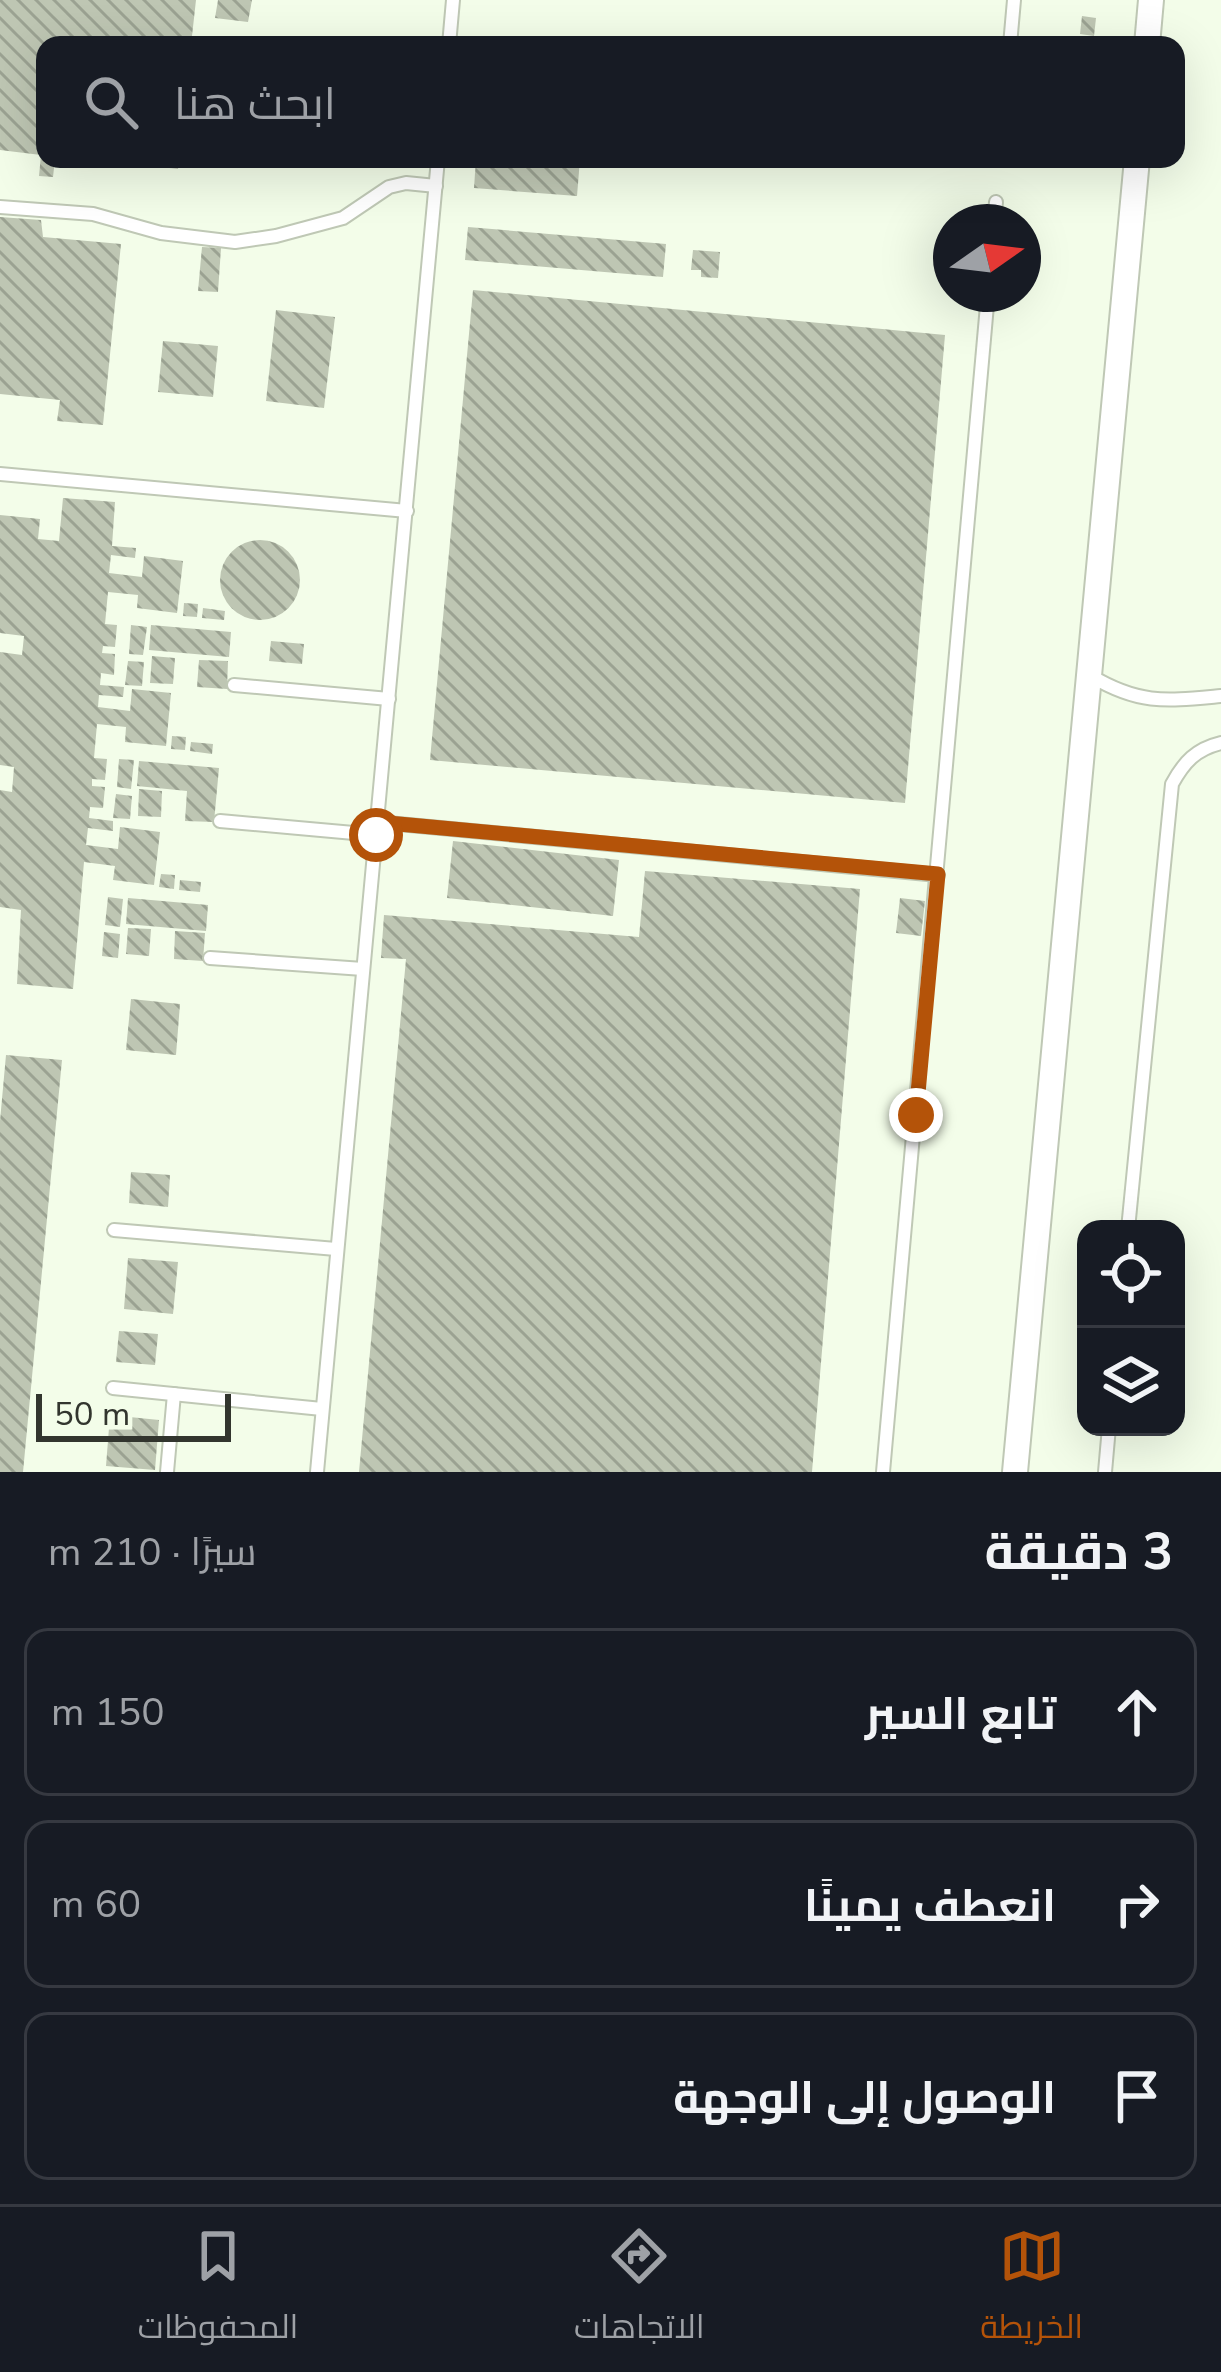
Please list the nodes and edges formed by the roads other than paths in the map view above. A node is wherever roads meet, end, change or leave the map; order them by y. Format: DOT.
graph roads {
  1 [pos="453,0"];
  2 [pos="1014,0"];
  3 [pos="1151,0"];
  4 [pos="450,36"];
  5 [pos="1011,36"];
  6 [pos="1148,36"];
  7 [pos="437,168"];
  8 [pos="1136,168"];
  9 [pos="436,186"];
  10 [pos="0,207"];
  11 [pos="986,312"];
  12 [pos="0,474"];
  13 [pos="407,511"];
  14 [pos="1090,676"];
  15 [pos="234,685"];
  16 [pos="1221,696"];
  17 [pos="388,699"];
  18 [pos="1221,743"];
  19 [pos="220,821"];
  20 [pos="376,829"];
  21 [pos="938,874"];
  22 [pos="211,958"];
  23 [pos="363,969"];
  24 [pos="1129,1220"];
  25 [pos="114,1230"];
  26 [pos="336,1249"];
  27 [pos="113,1388"];
  28 [pos="173,1394"];
  29 [pos="322,1409"];
  30 [pos="1108,1436"];
  31 [pos="166,1472"];
  32 [pos="316,1472"];
  33 [pos="883,1472"];
  34 [pos="1015,1472"];
  35 [pos="1105,1472"];
  1 -- 4 [label="lane"];
  2 -- 5 [label="lane"];
  3 -- 6 [label="street"];
  7 -- 9 [label="lane"];
  8 -- 14 [label="street"];
  9 -- 10 [label="lane"];
  9 -- 13 [label="lane"];
  11 -- 21 [label="lane"];
  12 -- 13 [label="lane"];
  13 -- 17 [label="lane"];
  14 -- 16 [label="lane"];
  14 -- 34 [label="street"];
  15 -- 17 [label="lane"];
  17 -- 20 [label="lane"];
  18 -- 24 [label="lane"];
  19 -- 20 [label="lane"];
  20 -- 21 [label="lane"];
  20 -- 23 [label="lane"];
  21 -- 33 [label="lane"];
  22 -- 23 [label="lane"];
  23 -- 26 [label="lane"];
  25 -- 26 [label="lane"];
  26 -- 29 [label="lane"];
  27 -- 28 [label="lane"];
  28 -- 29 [label="lane"];
  28 -- 31 [label="lane"];
  29 -- 32 [label="lane"];
  30 -- 35 [label="lane"];
}
